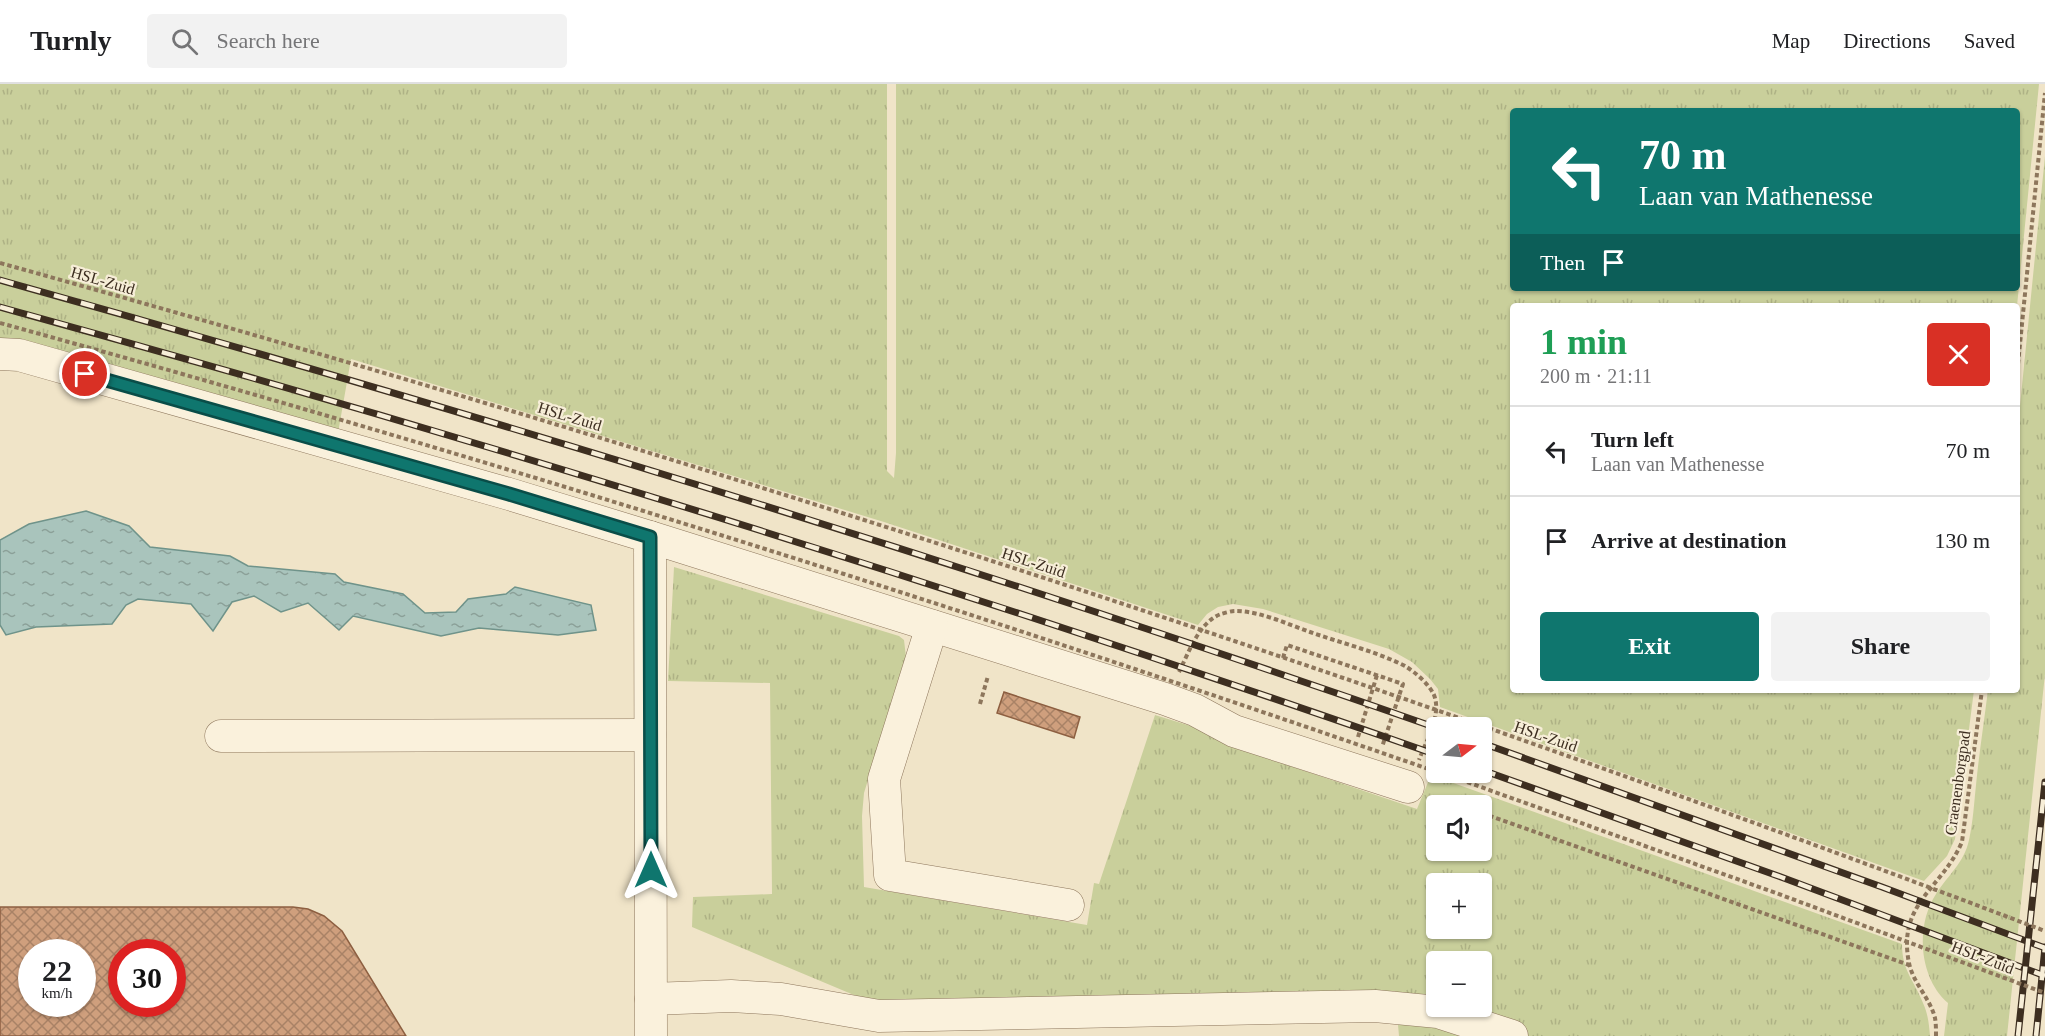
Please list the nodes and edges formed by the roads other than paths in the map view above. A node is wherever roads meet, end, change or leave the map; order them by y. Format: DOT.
graph roads {
  1 [pos="0,354"];
  2 [pos="650,537"];
  3 [pos="932,626"];
  4 [pos="650,735"];
  5 [pos="221,736"];
  6 [pos="1408,787"];
  7 [pos="1068,905"];
  8 [pos="651,999"];
  9 [pos="651,1036"];
  10 [pos="1512,1036"];
  1 -- 2 [label="street"];
  2 -- 3 [label="street"];
  2 -- 4 [label="street"];
  3 -- 6 [label="street"];
  3 -- 7 [label="street"];
  4 -- 5 [label="street"];
  4 -- 8 [label="street"];
  8 -- 9 [label="street"];
  8 -- 10 [label="street"];
}
